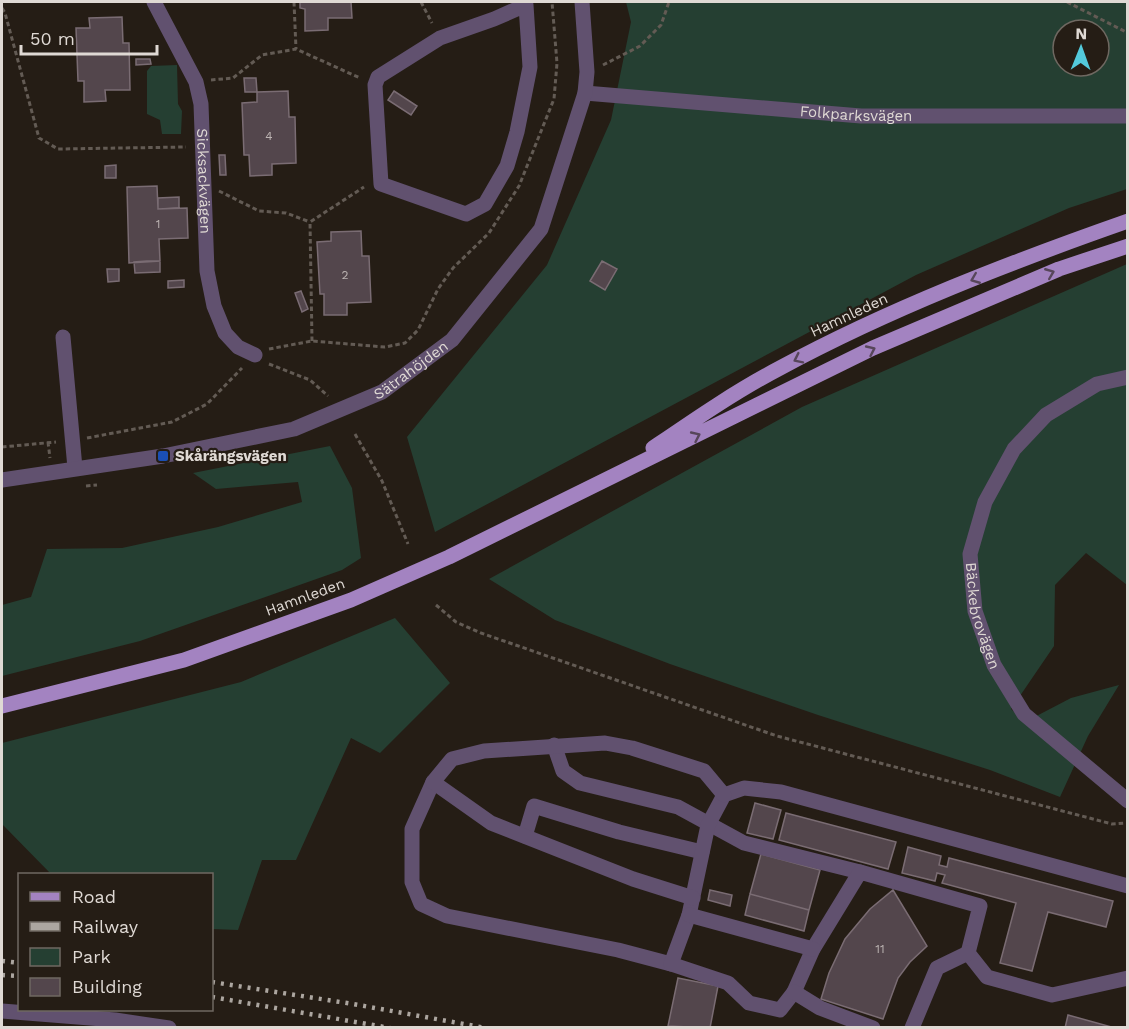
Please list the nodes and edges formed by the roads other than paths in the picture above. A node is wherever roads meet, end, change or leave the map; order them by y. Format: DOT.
graph roads {
  1 [pos="154,2"];
  2 [pos="582,2"];
  3 [pos="525,3"];
  4 [pos="585,93"];
  5 [pos="1128,116"];
  6 [pos="1128,221"];
  7 [pos="1128,246"];
  8 [pos="63,337"];
  9 [pos="255,355"];
  10 [pos="1128,377"];
  11 [pos="75,468"];
  12 [pos="605,479"];
  13 [pos="2,480"];
  14 [pos="2,706"];
  15 [pos="554,745"];
  16 [pos="433,782"];
  17 [pos="724,795"];
  18 [pos="1128,801"];
  19 [pos="708,825"];
  20 [pos="525,836"];
  21 [pos="702,852"];
  22 [pos="860,872"];
  23 [pos="1128,886"];
  24 [pos="693,898"];
  25 [pos="689,915"];
  26 [pos="813,949"];
  27 [pos="968,953"];
  28 [pos="671,964"];
  29 [pos="1128,978"];
  30 [pos="794,992"];
  31 [pos="2,1011"];
  32 [pos="169,1028"];
  33 [pos="873,1028"];
  34 [pos="912,1028"];
  1 -- 9 [label="street, Sicksackvägen"];
  2 -- 4 [label="street, Sätrahöjden"];
  3 -- 3 [label="street"];
  4 -- 5 [label="street, Folkparksvägen"];
  4 -- 11 [label="street, Sätrahöjden"];
  6 -- 12 [label="main road, Hamnleden, one-way"];
  12 -- 7 [label="main road, Hamnleden, one-way"];
  8 -- 11 [label="street"];
  10 -- 18 [label="street, Bäckebrovägen"];
  11 -- 13 [label="street, Sätrahöjden"];
  12 -- 14 [label="main road, Hamnleden"];
  15 -- 16 [label="street"];
  15 -- 17 [label="street"];
  15 -- 19 [label="street"];
  16 -- 20 [label="street"];
  16 -- 28 [label="street"];
  17 -- 19 [label="street"];
  17 -- 23 [label="street"];
  19 -- 21 [label="street"];
  19 -- 22 [label="street"];
  20 -- 21 [label="street"];
  20 -- 24 [label="street"];
  21 -- 24 [label="street"];
  22 -- 26 [label="street"];
  22 -- 27 [label="street"];
  24 -- 25 [label="street"];
  25 -- 26 [label="street"];
  25 -- 28 [label="street"];
  26 -- 30 [label="street"];
  27 -- 29 [label="street"];
  27 -- 34 [label="street"];
  28 -- 30 [label="street"];
  30 -- 33 [label="street"];
  31 -- 32 [label="street"];
}
